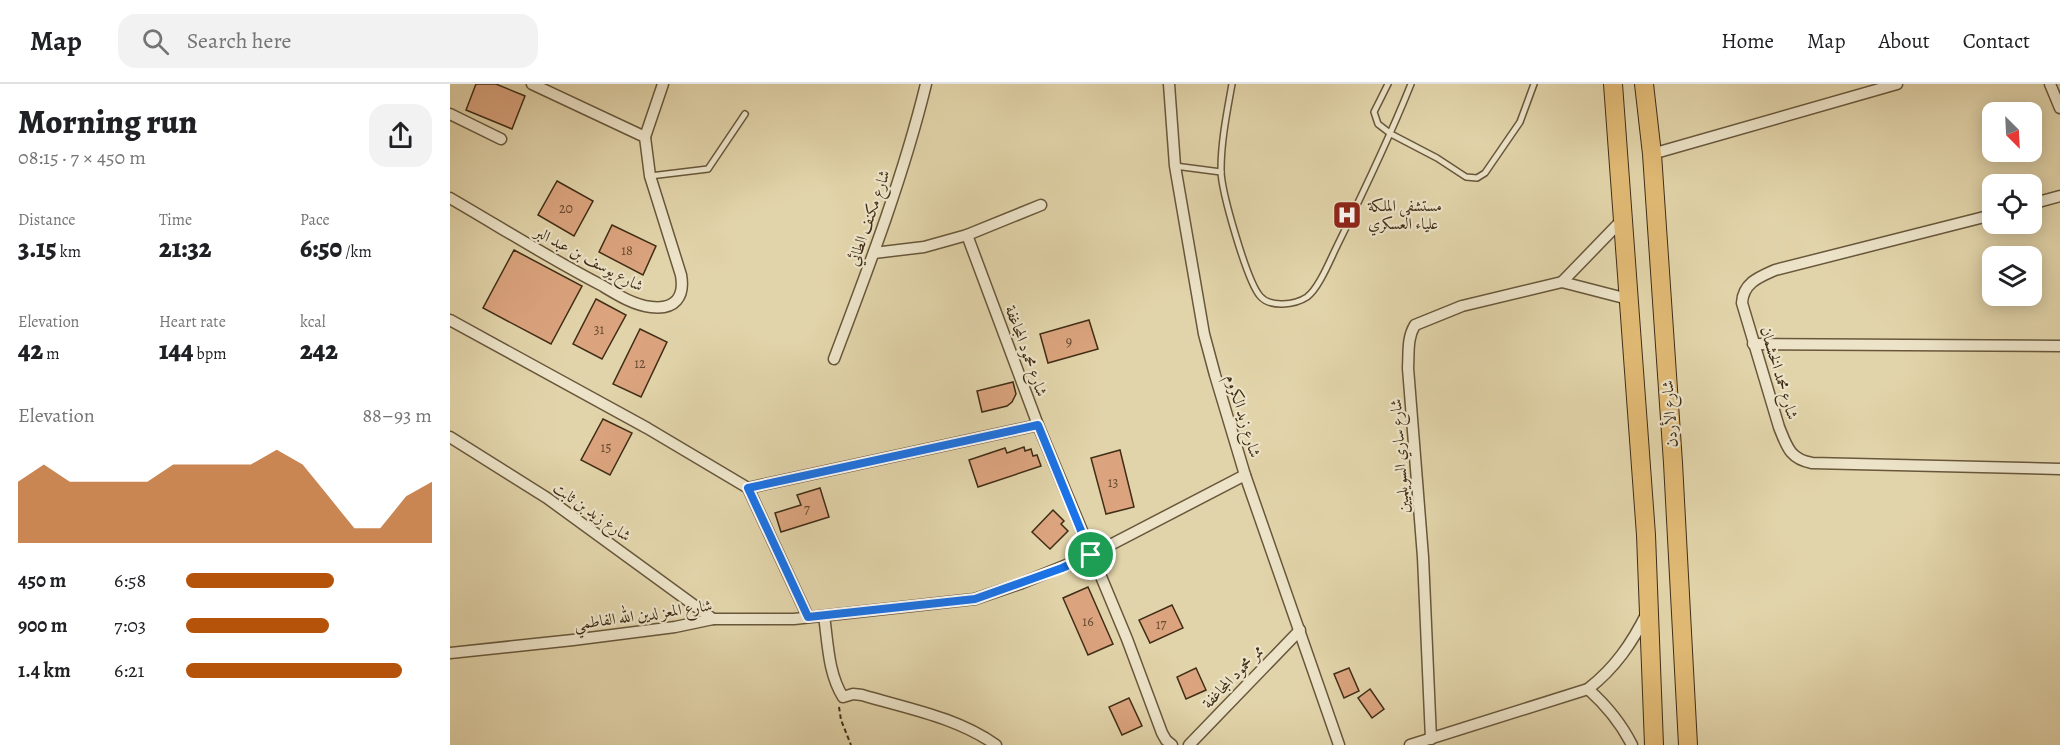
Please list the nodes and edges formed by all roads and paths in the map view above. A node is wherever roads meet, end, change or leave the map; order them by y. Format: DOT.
graph roads {
  1 [pos="532,84"];
  2 [pos="663,84"];
  3 [pos="926,84"];
  4 [pos="1169,84"];
  5 [pos="1232,84"];
  6 [pos="1388,84"];
  7 [pos="1411,84"];
  8 [pos="1534,84"];
  9 [pos="1613,84"];
  10 [pos="1644,84"];
  11 [pos="1897,84"];
  12 [pos="2050,84"];
  13 [pos="2060,108"];
  14 [pos="450,114"];
  15 [pos="745,114"];
  16 [pos="1391,134"];
  17 [pos="645,137"];
  18 [pos="501,139"];
  19 [pos="1652,154"];
  20 [pos="1175,166"];
  21 [pos="1221,172"];
  22 [pos="651,176"];
  23 [pos="2060,196"];
  24 [pos="450,198"];
  25 [pos="2042,201"];
  26 [pos="1041,205"];
  27 [pos="1982,218"];
  28 [pos="1623,219"];
  29 [pos="967,236"];
  30 [pos="874,254"];
  31 [pos="1562,282"];
  32 [pos="1628,299"];
  33 [pos="450,320"];
  34 [pos="1753,344"];
  35 [pos="2060,346"];
  36 [pos="834,359"];
  37 [pos="1038,425"];
  38 [pos="450,437"];
  39 [pos="2060,470"];
  40 [pos="1245,475"];
  41 [pos="748,488"];
  42 [pos="1091,555"];
  43 [pos="1650,608"];
  44 [pos="824,616"];
  45 [pos="808,617"];
  46 [pos="713,618"];
  47 [pos="1300,630"];
  48 [pos="450,653"];
  49 [pos="1588,689"];
  50 [pos="843,697"];
  51 [pos="1431,739"];
  52 [pos="851,745"];
  53 [pos="996,745"];
  54 [pos="1172,745"];
  55 [pos="1189,745"];
  56 [pos="1339,745"];
  57 [pos="1410,745"];
  58 [pos="1632,745"];
  59 [pos="1654,745"];
  60 [pos="1688,745"];
  1 -- 17 [label="street"];
  2 -- 17 [label="street, شارع يوسف بن عبد البر"];
  3 -- 30 [label="street, شارع مكنف الطائي"];
  4 -- 20 [label="street, شارع زيد الكروم"];
  5 -- 21 [label="lane"];
  6 -- 16 [label="lane"];
  7 -- 16 [label="lane"];
  8 -- 16 [label="lane"];
  9 -- 28 [label="highway, شارع الأردن"];
  10 -- 19 [label="highway, شارع الأردن"];
  11 -- 19 [label="street"];
  12 -- 13 [label="street"];
  14 -- 18 [label="street"];
  15 -- 22 [label="lane"];
  16 -- 21 [label="lane"];
  17 -- 22 [label="street, شارع يوسف بن عبد البر"];
  19 -- 60 [label="highway, شارع الأردن"];
  20 -- 21 [label="lane"];
  20 -- 40 [label="street, شارع زيد الكروم"];
  22 -- 24 [label="street, شارع يوسف بن عبد البر"];
  23 -- 25 [label="street"];
  26 -- 29 [label="street"];
  27 -- 34 [label="street, شارع محمد الخشمان"];
  28 -- 31 [label="street"];
  28 -- 32 [label="highway, شارع الأردن"];
  29 -- 30 [label="street"];
  29 -- 37 [label="street, شارع محمود المجاغفة"];
  30 -- 36 [label="street, شارع مكنف الطائي"];
  31 -- 32 [label="street, شارع ساري السويلميين"];
  31 -- 51 [label="street, شارع ساري السويلميين"];
  32 -- 43 [label="highway, شارع الأردن"];
  33 -- 41 [label="street"];
  34 -- 35 [label="street"];
  34 -- 39 [label="street, شارع محمد الخشمان"];
  37 -- 41 [label="street"];
  37 -- 42 [label="street, شارع محمود المجاغفة"];
  38 -- 46 [label="street, شارع زيد بن ثابت"];
  40 -- 42 [label="street, شارع المعز لدين الله الفاطمي"];
  40 -- 47 [label="street, شارع زيد الكروم"];
  41 -- 45 [label="street"];
  42 -- 44 [label="street, شارع المعز لدين الله الفاطمي"];
  42 -- 54 [label="street, شارع محمود المجاغفة"];
  43 -- 49 [label="street"];
  43 -- 59 [label="highway, شارع الأردن"];
  44 -- 45 [label="street, شارع المعز لدين الله الفاطمي"];
  44 -- 50 [label="street"];
  45 -- 46 [label="street, شارع المعز لدين الله الفاطمي"];
  46 -- 48 [label="street, شارع المعز لدين الله الفاطمي"];
  47 -- 55 [label="street, ممر محمود المجاغفة"];
  47 -- 56 [label="street, شارع زيد الكروم"];
  49 -- 51 [label="street"];
  49 -- 58 [label="street"];
  50 -- 52 [label="path"];
  50 -- 53 [label="street"];
  51 -- 57 [label="street"];
}
